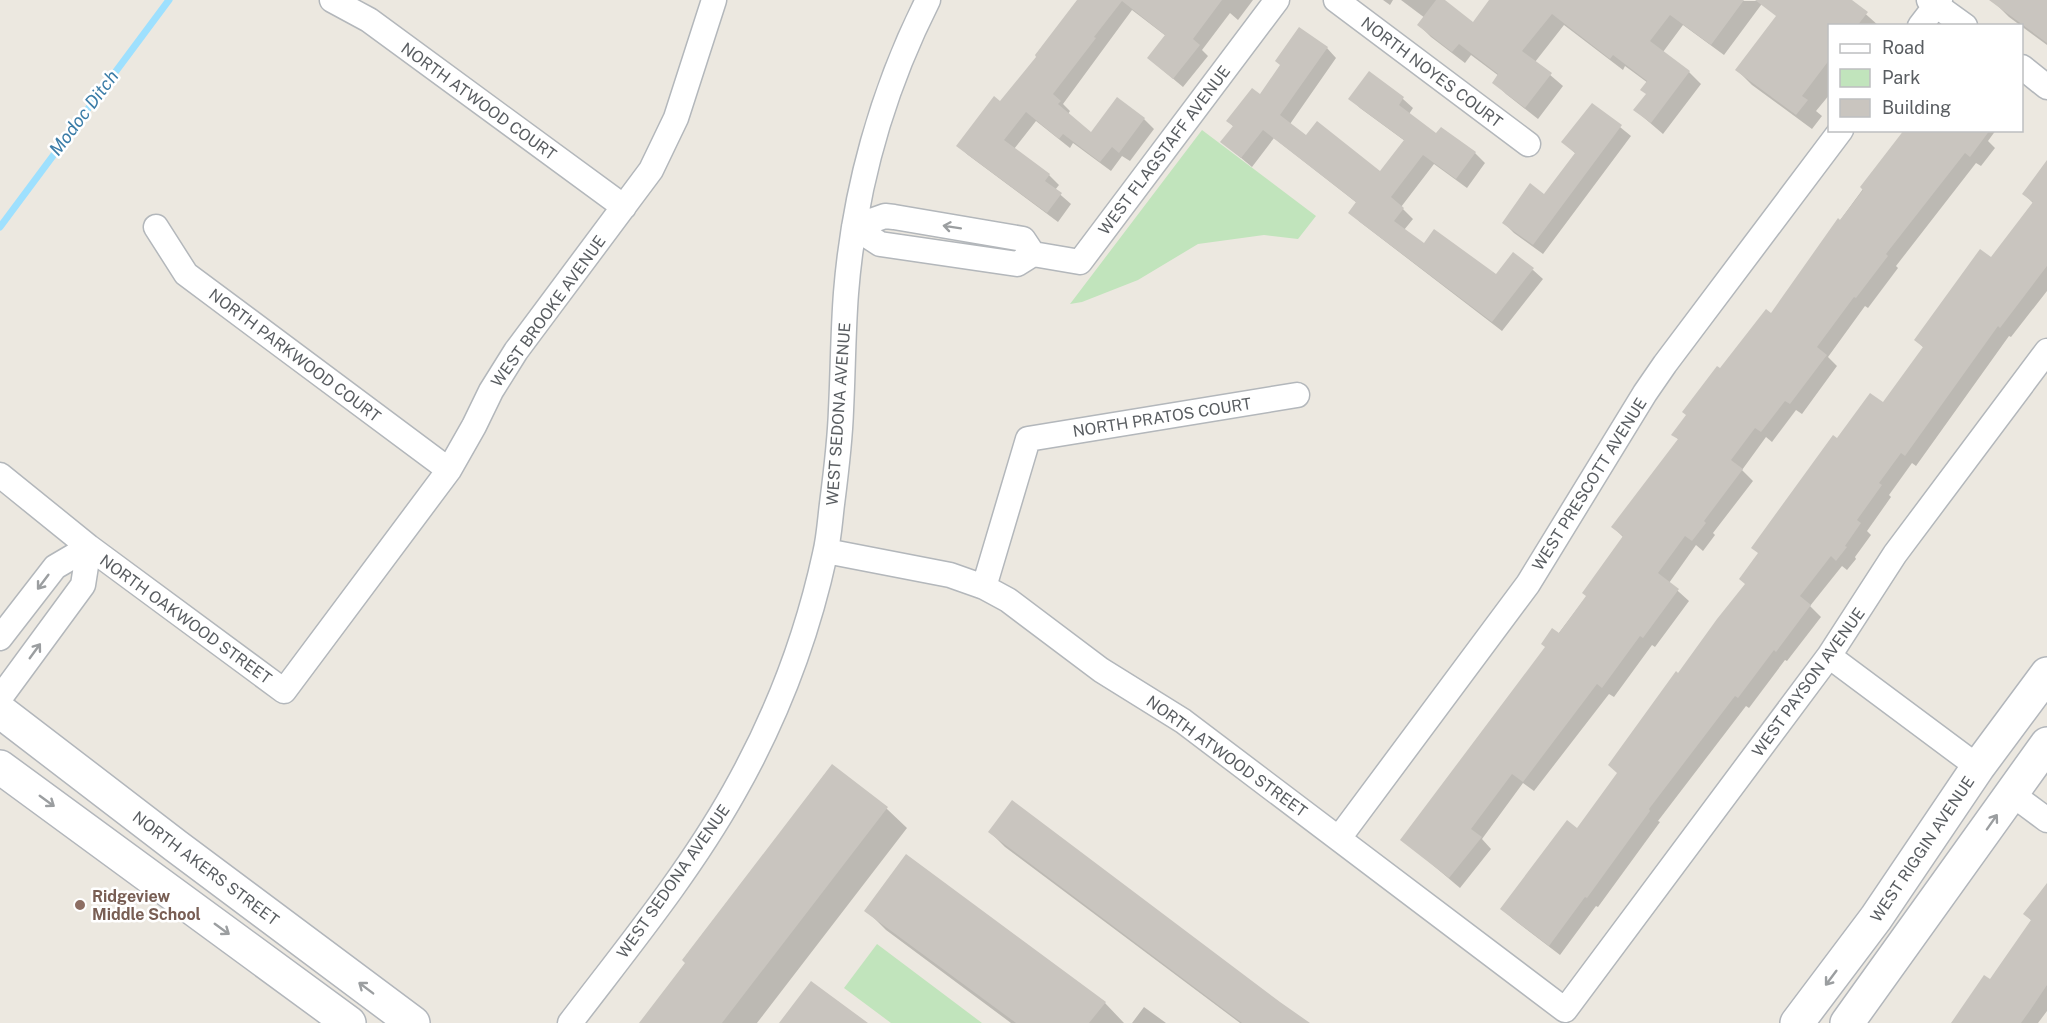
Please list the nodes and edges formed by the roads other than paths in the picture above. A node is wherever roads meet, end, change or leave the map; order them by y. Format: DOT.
graph roads {
  1 [pos="332,0"];
  2 [pos="714,0"];
  3 [pos="928,0"];
  4 [pos="1277,0"];
  5 [pos="1336,0"];
  6 [pos="1935,2"];
  7 [pos="1921,24"];
  8 [pos="1962,24"];
  9 [pos="2023,68"];
  10 [pos="2047,87"];
  11 [pos="1839,132"];
  12 [pos="1528,144"];
  13 [pos="624,207"];
  14 [pos="156,227"];
  15 [pos="854,227"];
  16 [pos="2047,351"];
  17 [pos="1297,395"];
  18 [pos="449,470"];
  19 [pos="0,475"];
  20 [pos="89,547"];
  21 [pos="826,551"];
  22 [pos="984,587"];
  23 [pos="0,638"];
  24 [pos="1829,656"];
  25 [pos="2047,674"];
  26 [pos="284,691"];
  27 [pos="0,698"];
  28 [pos="2047,701"];
  29 [pos="0,711"];
  30 [pos="0,739"];
  31 [pos="2047,744"];
  32 [pos="0,767"];
  33 [pos="1978,767"];
  34 [pos="2012,794"];
  35 [pos="2047,819"];
  36 [pos="1339,838"];
  37 [pos="176,846"];
  38 [pos="1565,1010"];
  39 [pos="349,1023"];
  40 [pos="413,1023"];
  41 [pos="570,1023"];
  42 [pos="1797,1023"];
  43 [pos="1836,1023"];
  44 [pos="1847,1023"];
  1 -- 13 [label="street, NORTH ATWOOD COURT"];
  2 -- 13 [label="street, WEST BROOKE AVENUE"];
  3 -- 15 [label="street, WEST SEDONA AVENUE"];
  4 -- 15 [label="street, WEST FLAGSTAFF AVENUE"];
  5 -- 12 [label="street, NORTH NOYES COURT"];
  6 -- 7 [label="street"];
  6 -- 8 [label="street"];
  9 -- 10 [label="street"];
  11 -- 36 [label="street, WEST PRESCOTT AVENUE"];
  13 -- 18 [label="street, WEST BROOKE AVENUE"];
  14 -- 18 [label="street, NORTH PARKWOOD COURT"];
  15 -- 21 [label="street, WEST SEDONA AVENUE"];
  16 -- 24 [label="street, WEST PAYSON AVENUE"];
  17 -- 22 [label="street, NORTH PRATOS COURT"];
  18 -- 26 [label="street, WEST BROOKE AVENUE"];
  19 -- 20 [label="street, NORTH OAKWOOD STREET"];
  20 -- 23 [label="street, one-way"];
  20 -- 26 [label="street, NORTH OAKWOOD STREET"];
  27 -- 20 [label="street, one-way"];
  21 -- 22 [label="street, NORTH ATWOOD STREET"];
  21 -- 41 [label="street, WEST SEDONA AVENUE"];
  22 -- 36 [label="street, NORTH ATWOOD STREET"];
  24 -- 33 [label="street"];
  24 -- 38 [label="street, WEST PAYSON AVENUE"];
  25 -- 33 [label="main road, WEST RIGGIN AVENUE"];
  28 -- 34 [label="main road"];
  29 -- 37 [label="main road, NORTH AKERS STREET"];
  30 -- 37 [label="main road"];
  31 -- 34 [label="main road"];
  32 -- 39 [label="main road, one-way"];
  33 -- 42 [label="main road, WEST RIGGIN AVENUE, one-way"];
  33 -- 43 [label="main road"];
  34 -- 35 [label="street"];
  44 -- 34 [label="main road, one-way"];
  36 -- 38 [label="street, NORTH ATWOOD STREET"];
  40 -- 37 [label="main road, NORTH AKERS STREET, one-way"];
}
